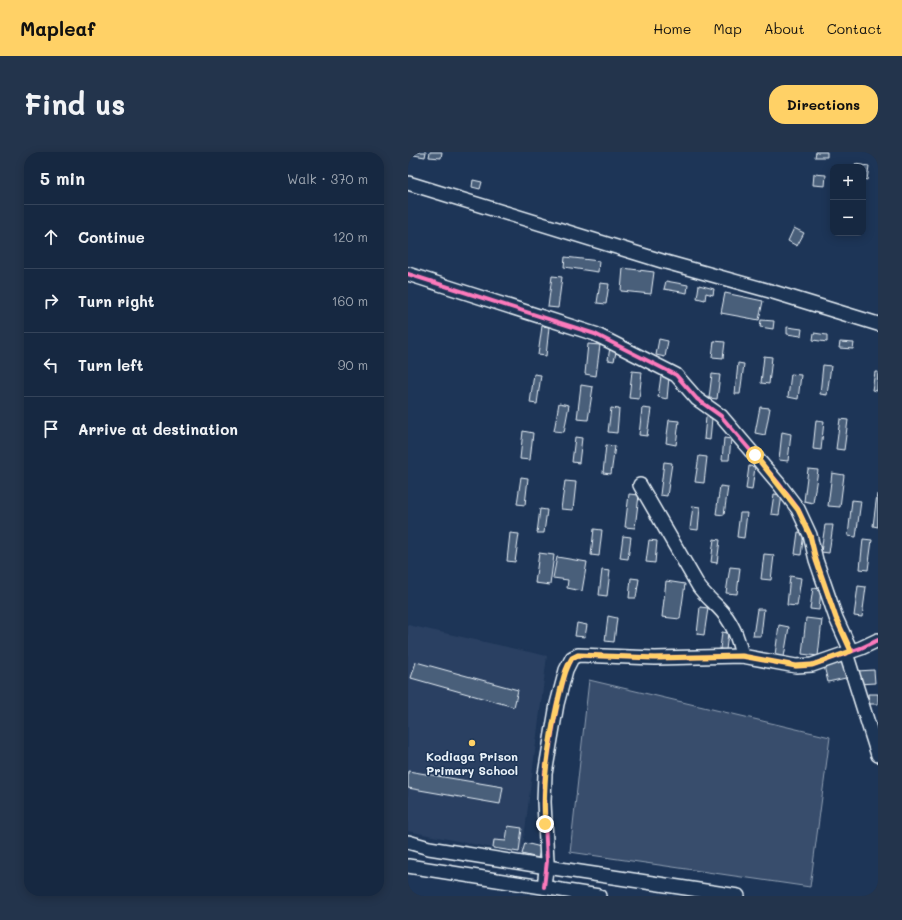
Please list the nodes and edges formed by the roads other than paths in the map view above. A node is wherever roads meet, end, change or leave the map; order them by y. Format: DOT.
graph roads {
  1 [pos="408,184"];
  2 [pos="408,274"];
  3 [pos="878,324"];
  4 [pos="640,485"];
  5 [pos="878,640"];
  6 [pos="848,652"];
  7 [pos="742,656"];
  8 [pos="878,755"];
  9 [pos="408,842"];
  10 [pos="408,866"];
  11 [pos="546,867"];
  12 [pos="544,887"];
  13 [pos="599,896"];
  14 [pos="738,896"];
  1 -- 3 [label="street"];
  2 -- 6 [label="street"];
  4 -- 7 [label="street"];
  5 -- 6 [label="street"];
  6 -- 7 [label="street"];
  6 -- 8 [label="street"];
  7 -- 11 [label="street"];
  9 -- 11 [label="street"];
  10 -- 12 [label="street"];
  11 -- 12 [label="street"];
  11 -- 14 [label="street"];
  12 -- 13 [label="street"];
}
